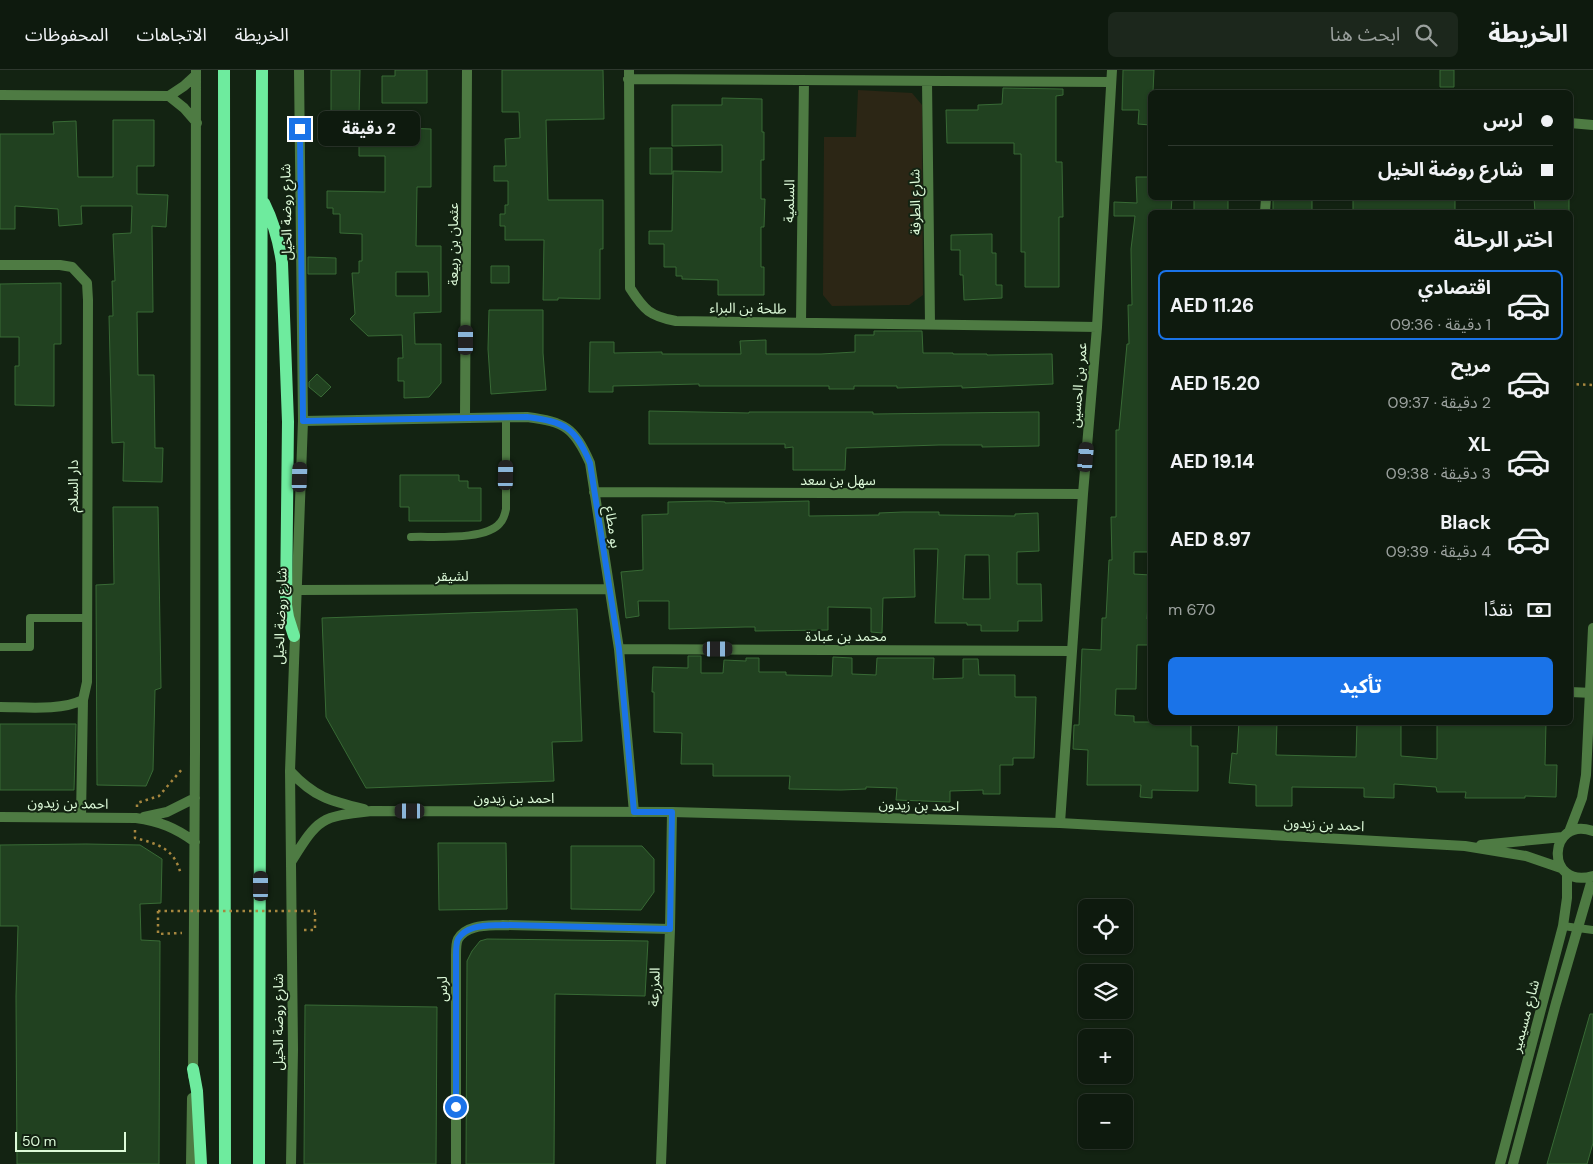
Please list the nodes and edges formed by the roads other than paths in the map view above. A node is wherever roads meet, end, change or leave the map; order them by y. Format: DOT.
graph roads {
  1 [pos="224,70"];
  2 [pos="262,70"];
  3 [pos="299,70"];
  4 [pos="467,70"];
  5 [pos="1112,70"];
  6 [pos="196,73"];
  7 [pos="629,74"];
  8 [pos="804,80"];
  9 [pos="927,81"];
  10 [pos="1111,82"];
  11 [pos="0,95"];
  12 [pos="169,96"];
  13 [pos="197,123"];
  14 [pos="1573,123"];
  15 [pos="1593,125"];
  16 [pos="262,198"];
  17 [pos="0,265"];
  18 [pos="801,323"];
  19 [pos="930,324"];
  20 [pos="1097,327"];
  21 [pos="506,417"];
  22 [pos="466,418"];
  23 [pos="303,421"];
  24 [pos="594,492"];
  25 [pos="1082,494"];
  26 [pos="411,537"];
  27 [pos="296,590"];
  28 [pos="609,590"];
  29 [pos="87,618"];
  30 [pos="1593,628"];
  31 [pos="294,636"];
  32 [pos="1593,646"];
  33 [pos="0,648"];
  34 [pos="619,649"];
  35 [pos="1072,651"];
  36 [pos="1573,692"];
  37 [pos="1591,693"];
  38 [pos="82,700"];
  39 [pos="0,707"];
  40 [pos="290,771"];
  41 [pos="195,798"];
  42 [pos="372,811"];
  43 [pos="634,812"];
  44 [pos="672,812"];
  45 [pos="0,816"];
  46 [pos="81,817"];
  47 [pos="136,818"];
  48 [pos="1060,823"];
  49 [pos="1593,831"];
  50 [pos="1566,834"];
  51 [pos="194,842"];
  52 [pos="1465,846"];
  53 [pos="291,862"];
  54 [pos="1564,871"];
  55 [pos="1593,876"];
  56 [pos="1563,926"];
  57 [pos="1579,928"];
  58 [pos="670,929"];
  59 [pos="1593,930"];
  60 [pos="193,1068"];
  61 [pos="191,1164"];
  62 [pos="201,1164"];
  63 [pos="225,1164"];
  64 [pos="259,1164"];
  65 [pos="291,1164"];
  66 [pos="456,1164"];
  67 [pos="661,1164"];
  68 [pos="1500,1164"];
  69 [pos="1513,1164"];
  1 -- 63 [label="main road"];
  2 -- 16 [label="main road, شارع روضة الخيل"];
  3 -- 23 [label="street, شارع روضة الخيل"];
  4 -- 22 [label="street, عثمان بن ربيعة"];
  5 -- 10 [label="street, عمر بن الحسين"];
  6 -- 12 [label="street"];
  6 -- 13 [label="street"];
  7 -- 8 [label="street"];
  7 -- 18 [label="street, طلحة بن البراء"];
  8 -- 9 [label="street"];
  8 -- 18 [label="street, السلمية"];
  9 -- 10 [label="street"];
  9 -- 19 [label="street, شارع الطرفة"];
  10 -- 20 [label="street, عمر بن الحسين"];
  11 -- 12 [label="street"];
  12 -- 13 [label="street"];
  13 -- 41 [label="street"];
  14 -- 15 [label="street"];
  16 -- 31 [label="main road"];
  16 -- 64 [label="main road, شارع روضة الخيل"];
  17 -- 29 [label="street, دار السلام"];
  18 -- 19 [label="street, طلحة بن البراء"];
  19 -- 20 [label="street, طلحة بن البراء"];
  20 -- 25 [label="street, عمر بن الحسين"];
  21 -- 22 [label="street, بو مطاع"];
  21 -- 24 [label="street, بو مطاع"];
  21 -- 26 [label="lane"];
  22 -- 23 [label="street, بو مطاع"];
  23 -- 27 [label="street, شارع روضة الخيل"];
  24 -- 25 [label="street, سهل بن سعد"];
  24 -- 28 [label="street, بو مطاع"];
  25 -- 35 [label="street, عمر بن الحسين"];
  27 -- 28 [label="street, لشيقر"];
  27 -- 31 [label="street, شارع روضة الخيل"];
  28 -- 34 [label="street, بو مطاع"];
  29 -- 33 [label="lane"];
  29 -- 38 [label="street, دار السلام"];
  30 -- 32 [label="street"];
  31 -- 40 [label="street, شارع روضة الخيل"];
  32 -- 37 [label="street"];
  34 -- 35 [label="street, محمد بن عبادة"];
  34 -- 43 [label="street, بو مطاع"];
  35 -- 48 [label="street, عمر بن الحسين"];
  36 -- 37 [label="street"];
  37 -- 50 [label="street"];
  38 -- 39 [label="street"];
  38 -- 46 [label="street, دار السلام"];
  40 -- 42 [label="street, احمد بن زيدون"];
  40 -- 53 [label="street, شارع روضة الخيل"];
  41 -- 47 [label="street, احمد بن زيدون"];
  41 -- 51 [label="street"];
  42 -- 43 [label="street, احمد بن زيدون"];
  42 -- 53 [label="street, احمد بن زيدون"];
  43 -- 44 [label="street, احمد بن زيدون"];
  44 -- 48 [label="street, احمد بن زيدون"];
  44 -- 58 [label="street, المزرعة"];
  45 -- 46 [label="street, احمد بن زيدون"];
  46 -- 47 [label="street, احمد بن زيدون"];
  47 -- 51 [label="street, احمد بن زيدون"];
  48 -- 52 [label="street, احمد بن زيدون"];
  49 -- 50 [label="street, احمد بن زيدون"];
  50 -- 52 [label="street, احمد بن زيدون"];
  50 -- 54 [label="street, شارع مسيمير"];
  51 -- 60 [label="street"];
  52 -- 54 [label="street, احمد بن زيدون"];
  53 -- 65 [label="street, شارع روضة الخيل"];
  54 -- 55 [label="street, احمد بن زيدون"];
  54 -- 56 [label="street, شارع مسيمير"];
  55 -- 57 [label="street, شارع مسيمير"];
  56 -- 57 [label="lane"];
  56 -- 68 [label="street, شارع مسيمير"];
  57 -- 59 [label="lane"];
  57 -- 69 [label="street, شارع مسيمير"];
  58 -- 66 [label="street, لرس"];
  58 -- 67 [label="street, المزرعة"];
  60 -- 61 [label="street"];
  60 -- 62 [label="main road"];
}
